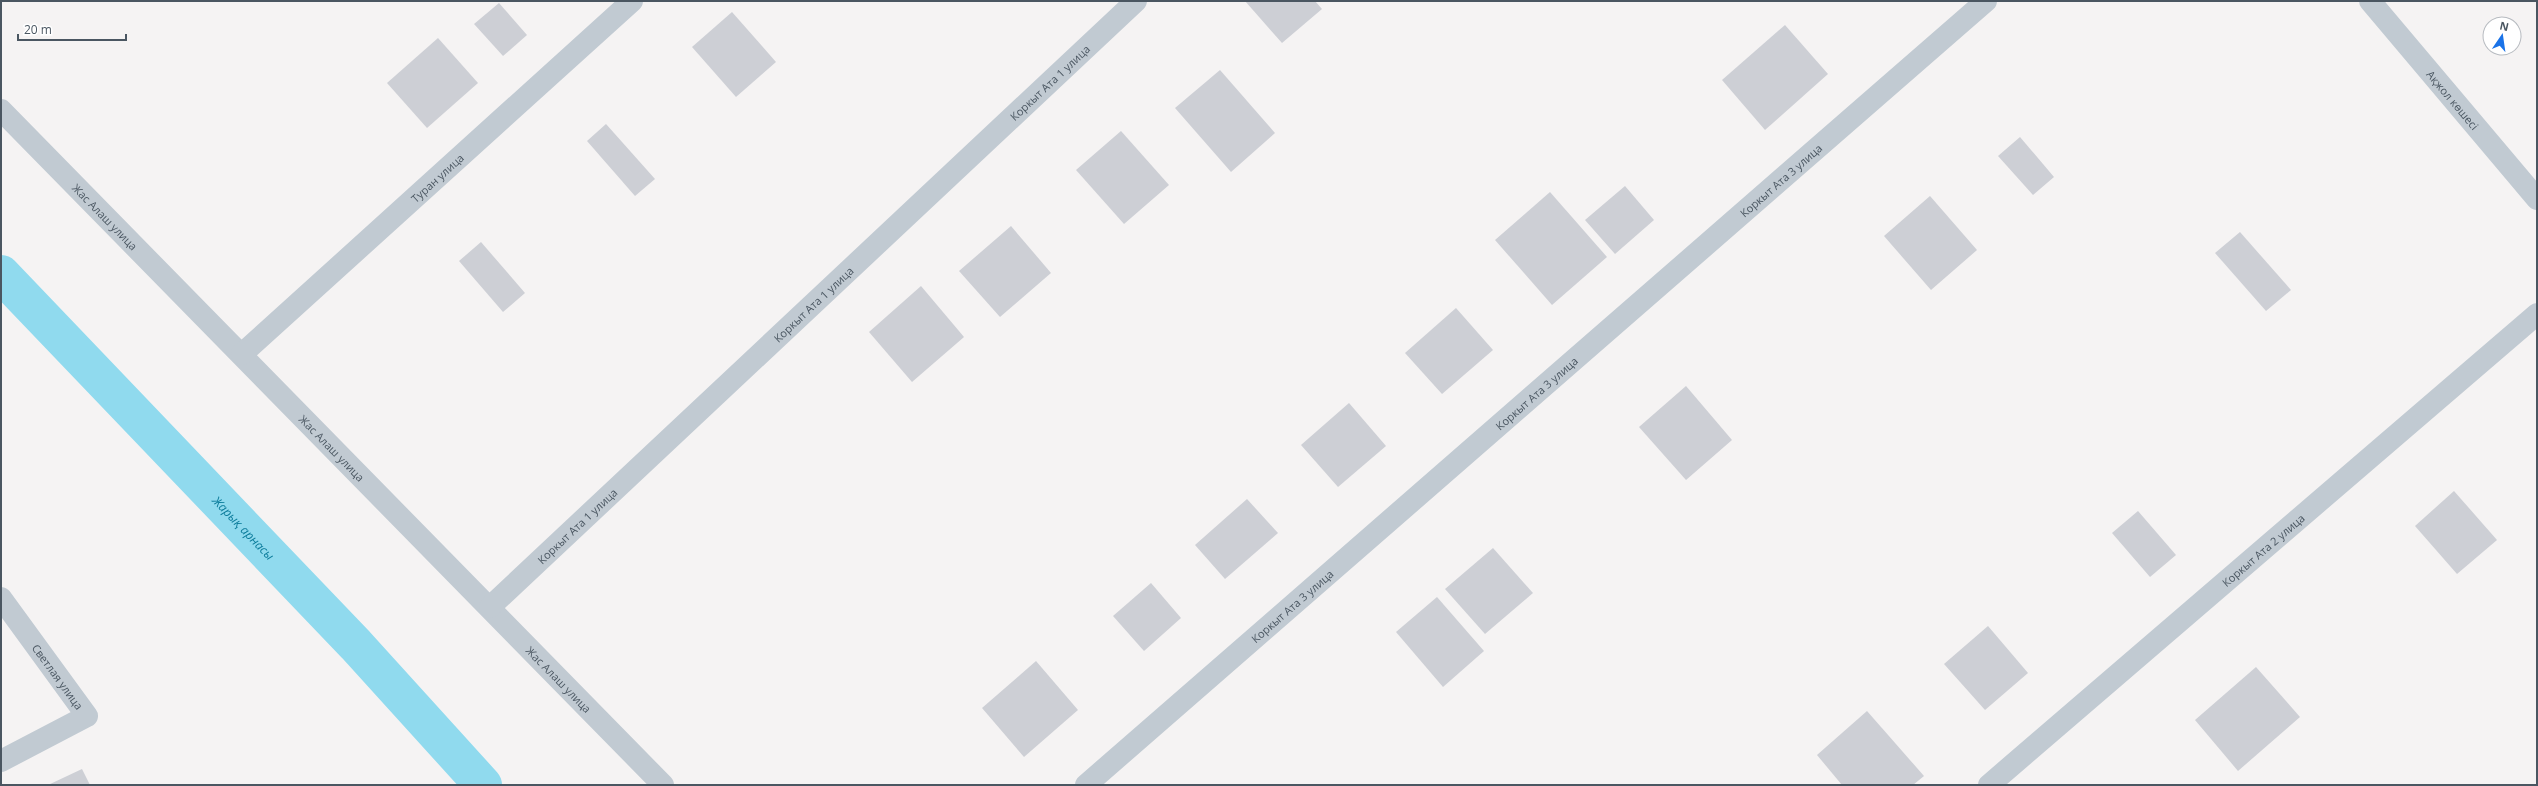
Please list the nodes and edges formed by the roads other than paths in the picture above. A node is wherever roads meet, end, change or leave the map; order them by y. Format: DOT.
graph roads {
  1 [pos="632,1"];
  2 [pos="1136,1"];
  3 [pos="1986,1"];
  4 [pos="2370,1"];
  5 [pos="1,110"];
  6 [pos="2537,199"];
  7 [pos="2537,314"];
  8 [pos="242,354"];
  9 [pos="1,598"];
  10 [pos="490,608"];
  11 [pos="1,761"];
  12 [pos="663,785"];
  13 [pos="1086,785"];
  14 [pos="1989,785"];
  1 -- 8 [label="street, Туран улица"];
  2 -- 10 [label="street, Коркыт Ата 1 улица"];
  3 -- 13 [label="street, Коркыт Ата 3 улица"];
  4 -- 6 [label="street, Ақжол көшесі"];
  5 -- 8 [label="street, Жас Алаш улица"];
  7 -- 14 [label="street, Коркыт Ата 2 улица"];
  8 -- 10 [label="street, Жас Алаш улица"];
  9 -- 11 [label="street, Светлая улица"];
  10 -- 12 [label="street, Жас Алаш улица"];
}
